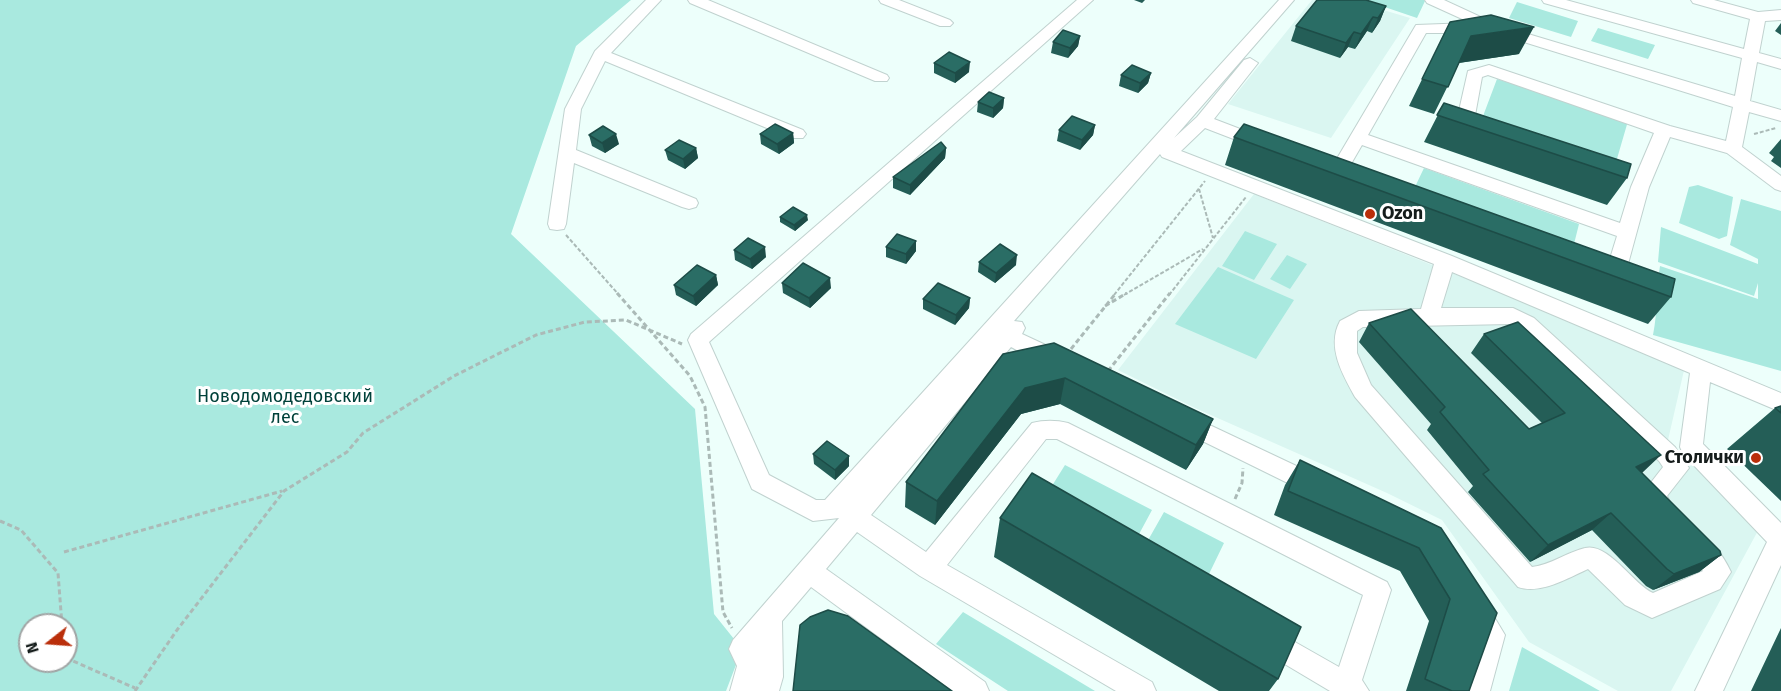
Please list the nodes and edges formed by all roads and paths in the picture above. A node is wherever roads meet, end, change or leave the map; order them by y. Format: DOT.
graph roads {
  1 [pos="654,0"];
  2 [pos="695,0"];
  3 [pos="886,0"];
  4 [pos="1086,0"];
  5 [pos="1287,0"];
  6 [pos="1302,0"];
  7 [pos="1549,0"];
  8 [pos="1698,0"];
  9 [pos="1435,1"];
  10 [pos="1738,5"];
  11 [pos="1781,15"];
  12 [pos="1758,16"];
  13 [pos="945,22"];
  14 [pos="1420,28"];
  15 [pos="1493,28"];
  16 [pos="601,54"];
  17 [pos="1751,56"];
  18 [pos="1781,64"];
  19 [pos="881,78"];
  20 [pos="1742,105"];
  21 [pos="1781,116"];
  22 [pos="1203,121"];
  23 [pos="1781,127"];
  24 [pos="1664,130"];
  25 [pos="797,134"];
  26 [pos="1498,136"];
  27 [pos="1359,138"];
  28 [pos="1734,144"];
  29 [pos="1283,152"];
  30 [pos="567,153"];
  31 [pos="1169,153"];
  32 [pos="1316,164"];
  33 [pos="1214,171"];
  34 [pos="1338,172"];
  35 [pos="1360,181"];
  36 [pos="1781,185"];
  37 [pos="1254,186"];
  38 [pos="1199,189"];
  39 [pos="689,203"];
  40 [pos="557,224"];
  41 [pos="1626,232"];
  42 [pos="1213,238"];
  43 [pos="1206,247"];
  44 [pos="1445,261"];
  45 [pos="1592,267"];
  46 [pos="1104,307"];
  47 [pos="1429,316"];
  48 [pos="650,332"];
  49 [pos="1008,337"];
  50 [pos="699,340"];
  51 [pos="1070,367"];
  52 [pos="1701,368"];
  53 [pos="1107,372"];
  54 [pos="1781,403"];
  55 [pos="1164,412"];
  56 [pos="1249,454"];
  57 [pos="284,491"];
  58 [pos="1335,495"];
  59 [pos="1229,515"];
  60 [pos="853,516"];
  61 [pos="0,521"];
  62 [pos="1781,539"];
  63 [pos="64,552"];
  64 [pos="929,568"];
  65 [pos="808,570"];
  66 [pos="1462,589"];
  67 [pos="61,613"];
  68 [pos="769,616"];
  69 [pos="1245,627"];
  70 [pos="742,649"];
  71 [pos="78,664"];
  72 [pos="1337,686"];
  73 [pos="135,690"];
  74 [pos="744,691"];
  75 [pos="765,691"];
  76 [pos="975,691"];
  77 [pos="1142,691"];
  78 [pos="1476,691"];
  79 [pos="1709,691"];
  1 -- 16 [label="street"];
  2 -- 19 [label="street"];
  3 -- 13 [label="street"];
  4 -- 50 [label="street"];
  5 -- 50 [label="street"];
  6 -- 22 [label="street"];
  7 -- 17 [label="street"];
  8 -- 10 [label="street"];
  9 -- 14 [label="street"];
  9 -- 15 [label="street"];
  10 -- 12 [label="street"];
  11 -- 12 [label="street"];
  12 -- 17 [label="street"];
  14 -- 15 [label="street"];
  14 -- 27 [label="street"];
  15 -- 20 [label="street"];
  16 -- 25 [label="street"];
  16 -- 30 [label="street"];
  17 -- 18 [label="street"];
  17 -- 20 [label="street"];
  20 -- 21 [label="street"];
  20 -- 28 [label="street"];
  22 -- 29 [label="street"];
  22 -- 31 [label="street"];
  23 -- 28 [label="path"];
  24 -- 26 [label="street"];
  24 -- 28 [label="street"];
  24 -- 41 [label="street"];
  27 -- 34 [label="street"];
  27 -- 41 [label="street"];
  28 -- 36 [label="street"];
  30 -- 39 [label="street"];
  30 -- 40 [label="street"];
  31 -- 33 [label="street"];
  31 -- 49 [label="street"];
  32 -- 34 [label="street"];
  33 -- 37 [label="street"];
  33 -- 38 [label="path"];
  34 -- 35 [label="street"];
  37 -- 42 [label="path"];
  37 -- 44 [label="street"];
  38 -- 42 [label="path"];
  38 -- 46 [label="path"];
  40 -- 48 [label="path"];
  41 -- 45 [label="street"];
  42 -- 43 [label="path"];
  43 -- 46 [label="path"];
  43 -- 53 [label="path"];
  44 -- 47 [label="street"];
  44 -- 52 [label="street"];
  46 -- 51 [label="path"];
  47 -- 47 [label="street"];
  48 -- 50 [label="path"];
  48 -- 57 [label="path"];
  48 -- 70 [label="path"];
  49 -- 51 [label="street"];
  49 -- 60 [label="street"];
  52 -- 54 [label="street"];
  52 -- 62 [label="street"];
  55 -- 56 [label="street"];
  56 -- 58 [label="street"];
  56 -- 59 [label="path"];
  57 -- 63 [label="path"];
  57 -- 73 [label="path"];
  59 -- 64 [label="street"];
  59 -- 72 [label="street"];
  60 -- 64 [label="street"];
  60 -- 65 [label="street"];
  61 -- 67 [label="path"];
  62 -- 79 [label="street"];
  64 -- 77 [label="street"];
  65 -- 68 [label="street"];
  65 -- 76 [label="street"];
  66 -- 78 [label="street"];
  68 -- 70 [label="street"];
  68 -- 75 [label="street"];
  69 -- 72 [label="street"];
  70 -- 74 [label="street"];
  71 -- 73 [label="path"];
}
